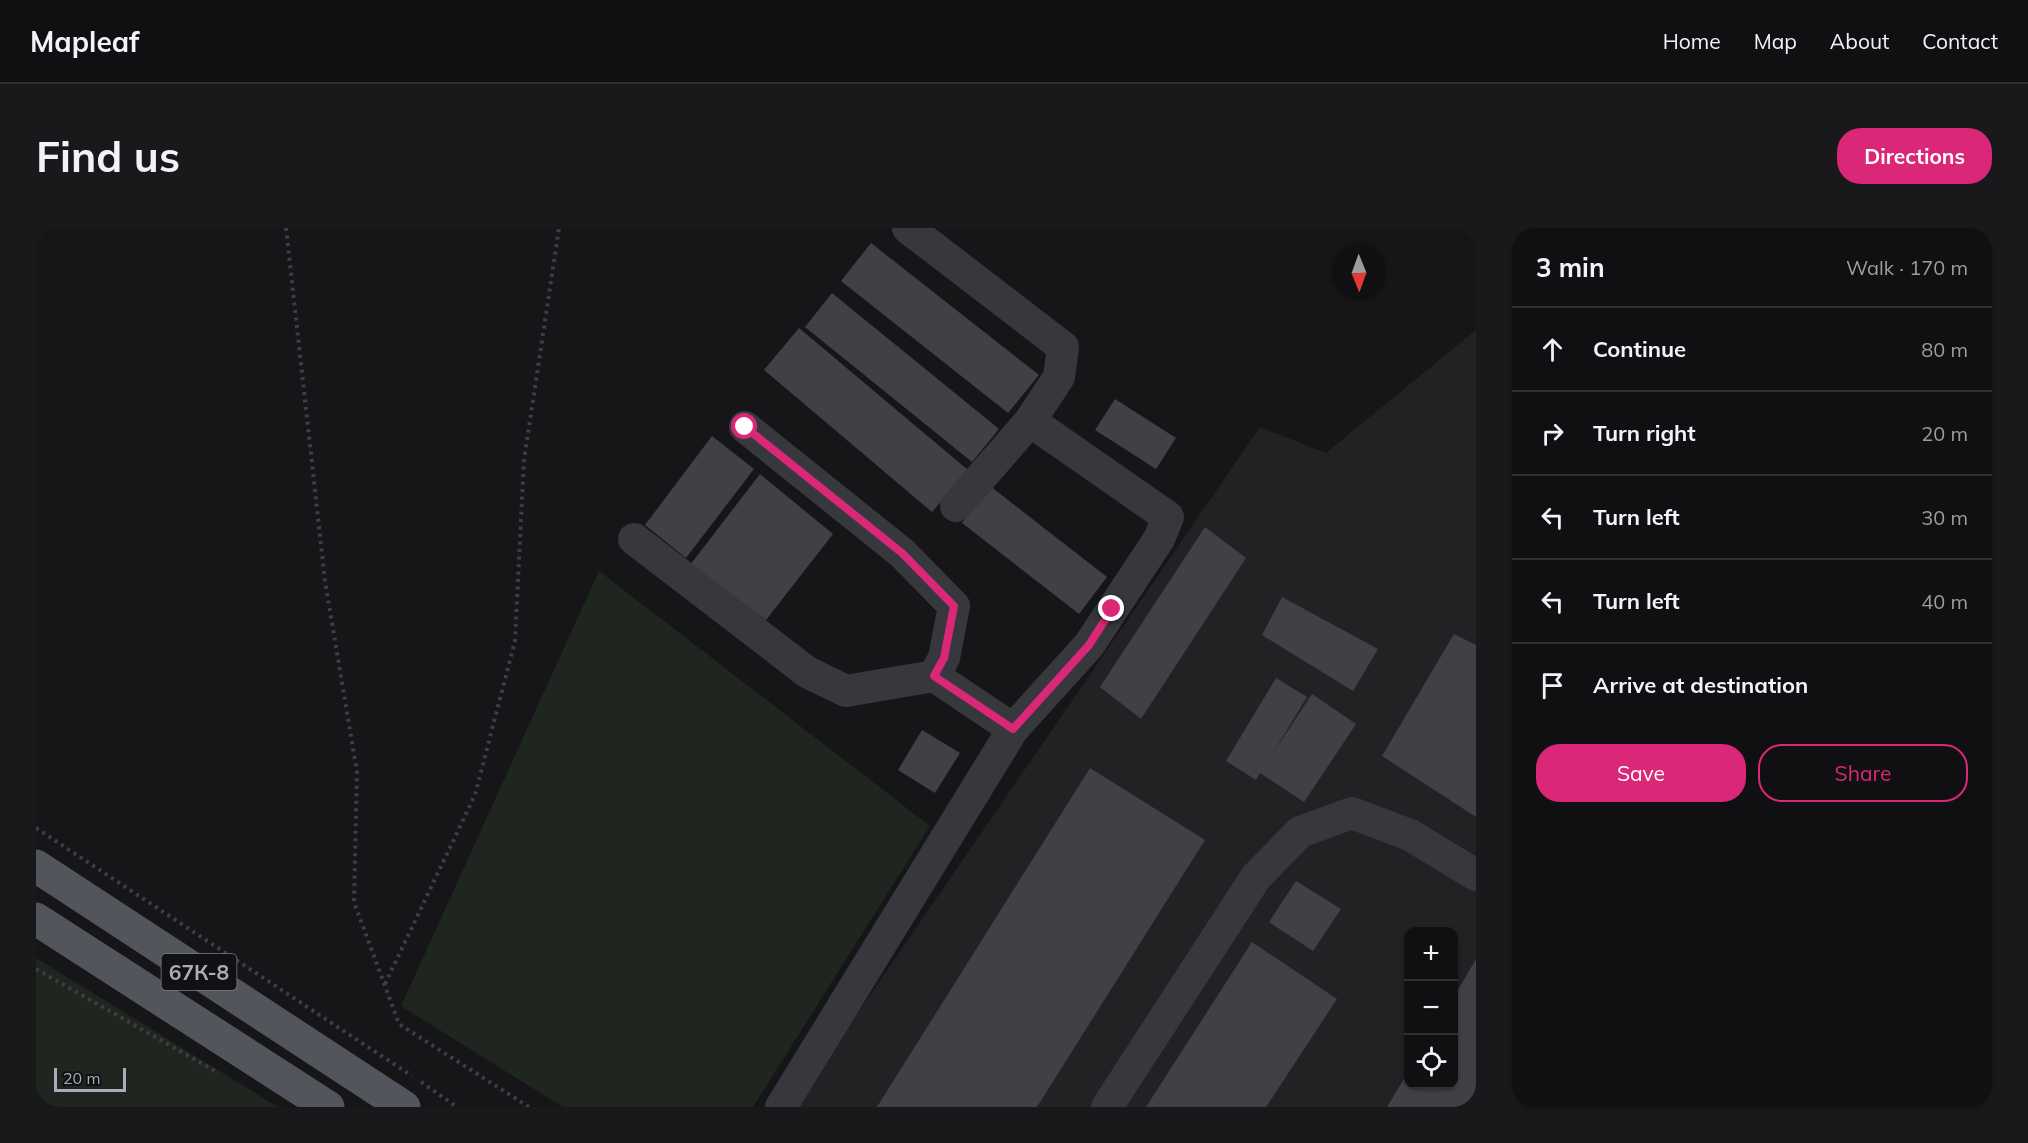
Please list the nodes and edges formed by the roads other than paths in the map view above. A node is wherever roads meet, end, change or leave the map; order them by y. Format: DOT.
graph roads {
  1 [pos="908,228"];
  2 [pos="1030,421"];
  3 [pos="745,427"];
  4 [pos="956,506"];
  5 [pos="634,539"];
  6 [pos="934,676"];
  7 [pos="1013,729"];
  8 [pos="36,866"];
  9 [pos="1476,875"];
  10 [pos="36,919"];
  11 [pos="36,939"];
  12 [pos="104,960"];
  13 [pos="328,1107"];
  14 [pos="404,1107"];
  15 [pos="782,1107"];
  16 [pos="1107,1107"];
  1 -- 2 [label="lane"];
  2 -- 4 [label="lane"];
  2 -- 7 [label="lane"];
  3 -- 6 [label="lane"];
  5 -- 6 [label="lane"];
  6 -- 7 [label="lane"];
  7 -- 15 [label="lane"];
  8 -- 14 [label="main road, 67К-8"];
  9 -- 16 [label="lane"];
  10 -- 12 [label="main road, 67К-8"];
  11 -- 12 [label="main road"];
  12 -- 13 [label="main road, 67К-8"];
}
